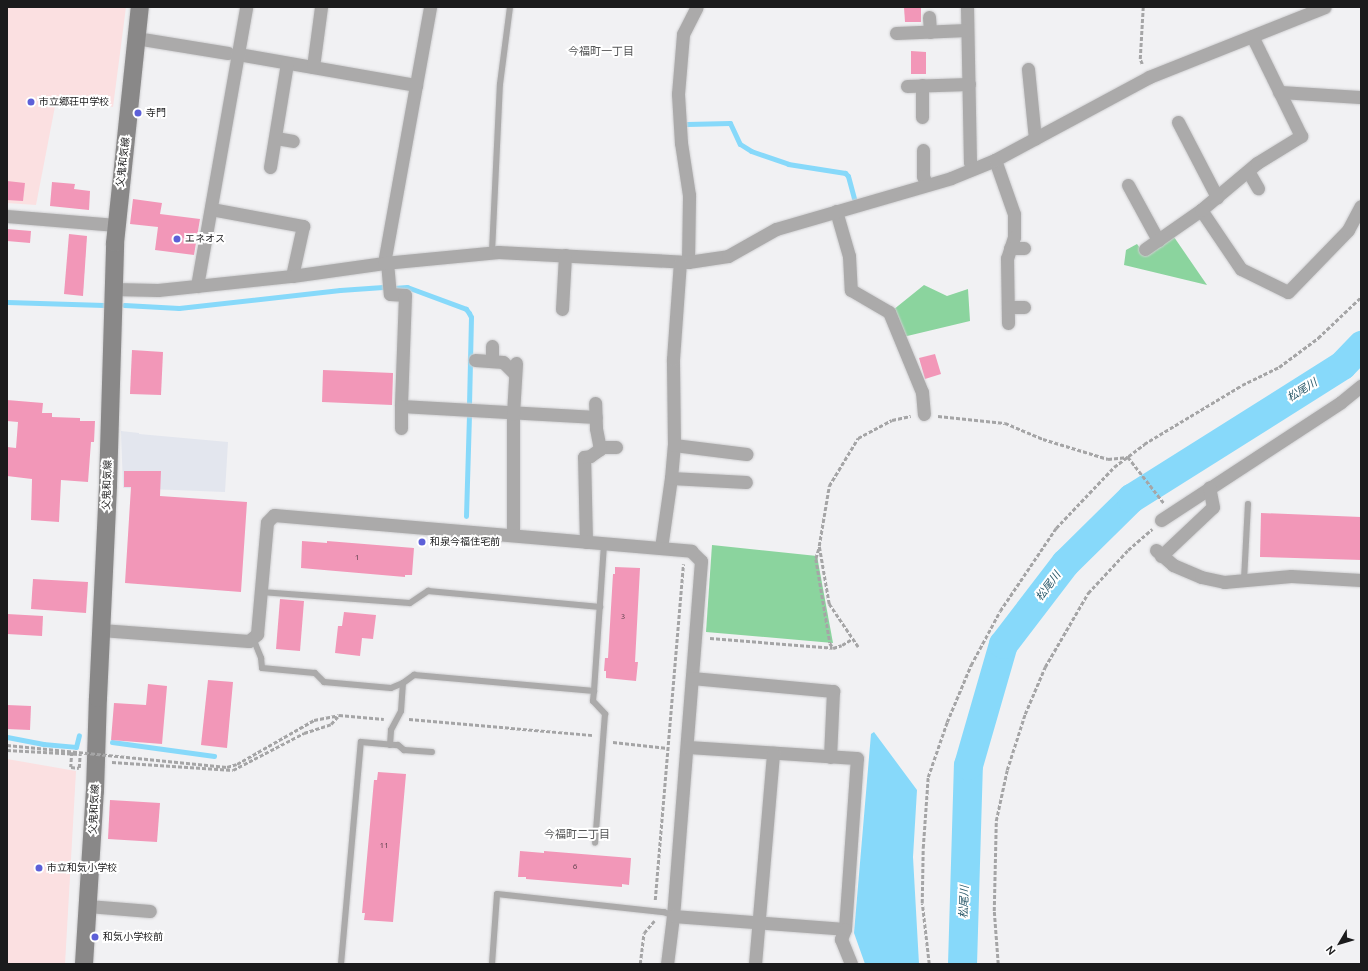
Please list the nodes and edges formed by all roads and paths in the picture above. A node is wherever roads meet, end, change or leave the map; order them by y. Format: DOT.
graph roads {
  1 [pos="140,7"];
  2 [pos="246,7"];
  3 [pos="321,7"];
  4 [pos="430,7"];
  5 [pos="510,7"];
  6 [pos="697,7"];
  7 [pos="967,7"];
  8 [pos="1143,7"];
  9 [pos="1325,7"];
  10 [pos="929,17"];
  11 [pos="967,30"];
  12 [pos="930,32"];
  13 [pos="896,33"];
  14 [pos="1252,36"];
  15 [pos="136,38"];
  16 [pos="233,54"];
  17 [pos="288,63"];
  18 [pos="313,67"];
  19 [pos="1028,69"];
  20 [pos="1149,77"];
  21 [pos="969,84"];
  22 [pos="416,85"];
  23 [pos="922,85"];
  24 [pos="907,86"];
  25 [pos="1279,92"];
  26 [pos="1361,97"];
  27 [pos="922,117"];
  28 [pos="1178,122"];
  29 [pos="276,138"];
  30 [pos="1035,139"];
  31 [pos="293,141"];
  32 [pos="923,150"];
  33 [pos="995,160"];
  34 [pos="270,167"];
  35 [pos="973,168"];
  36 [pos="1248,171"];
  37 [pos="926,184"];
  38 [pos="1128,185"];
  39 [pos="1258,188"];
  40 [pos="1217,197"];
  41 [pos="1361,206"];
  42 [pos="211,209"];
  43 [pos="1201,210"];
  44 [pos="836,211"];
  45 [pos="7,216"];
  46 [pos="116,226"];
  47 [pos="1158,240"];
  48 [pos="1010,248"];
  49 [pos="1024,248"];
  50 [pos="1145,248"];
  51 [pos="492,252"];
  52 [pos="565,255"];
  53 [pos="386,262"];
  54 [pos="684,262"];
  55 [pos="292,276"];
  56 [pos="197,286"];
  57 [pos="113,289"];
  58 [pos="1361,297"];
  59 [pos="1008,307"];
  60 [pos="1024,307"];
  61 [pos="562,310"];
  62 [pos="1008,323"];
  63 [pos="492,346"];
  64 [pos="475,360"];
  65 [pos="492,361"];
  66 [pos="1361,386"];
  67 [pos="595,403"];
  68 [pos="402,406"];
  69 [pos="513,414"];
  70 [pos="924,414"];
  71 [pos="596,418"];
  72 [pos="401,428"];
  73 [pos="674,445"];
  74 [pos="600,447"];
  75 [pos="616,447"];
  76 [pos="746,454"];
  77 [pos="1128,457"];
  78 [pos="671,478"];
  79 [pos="746,482"];
  80 [pos="1209,488"];
  81 [pos="1248,504"];
  82 [pos="1166,517"];
  83 [pos="513,534"];
  84 [pos="586,542"];
  85 [pos="604,543"];
  86 [pos="819,546"];
  87 [pos="661,548"];
  88 [pos="676,561"];
  89 [pos="1244,580"];
  90 [pos="1361,580"];
  91 [pos="261,592"];
  92 [pos="600,608"];
  93 [pos="101,630"];
  94 [pos="253,638"];
  95 [pos="707,638"];
  96 [pos="852,638"];
  97 [pos="858,647"];
  98 [pos="833,648"];
  99 [pos="692,678"];
  100 [pos="403,682"];
  101 [pos="594,692"];
  102 [pos="340,715"];
  103 [pos="395,720"];
  104 [pos="603,741"];
  105 [pos="7,745"];
  106 [pos="390,745"];
  107 [pos="687,747"];
  108 [pos="668,748"];
  109 [pos="7,750"];
  110 [pos="72,752"];
  111 [pos="432,752"];
  112 [pos="773,753"];
  113 [pos="87,756"];
  114 [pos="830,757"];
  115 [pos="595,843"];
  116 [pos="88,906"];
  117 [pos="150,910"];
  118 [pos="654,911"];
  119 [pos="673,916"];
  120 [pos="758,922"];
  121 [pos="844,929"];
  122 [pos="84,964"];
  123 [pos="341,964"];
  124 [pos="492,964"];
  125 [pos="640,964"];
  126 [pos="667,964"];
  127 [pos="755,964"];
  128 [pos="851,964"];
  129 [pos="928,964"];
  130 [pos="998,964"];
  1 -- 15 [label="main road, 父鬼和気線"];
  2 -- 16 [label="street"];
  3 -- 18 [label="street"];
  4 -- 22 [label="street"];
  5 -- 51 [label="lane"];
  6 -- 54 [label="street"];
  7 -- 11 [label="street"];
  8 -- 20 [label="path"];
  9 -- 14 [label="street"];
  10 -- 12 [label="street"];
  11 -- 12 [label="street"];
  11 -- 21 [label="street"];
  12 -- 13 [label="street"];
  14 -- 20 [label="street"];
  14 -- 25 [label="street"];
  15 -- 16 [label="street"];
  15 -- 46 [label="main road, 父鬼和気線"];
  16 -- 17 [label="street"];
  16 -- 42 [label="street"];
  17 -- 18 [label="street"];
  17 -- 29 [label="street"];
  18 -- 22 [label="street"];
  19 -- 30 [label="street"];
  20 -- 30 [label="street"];
  21 -- 23 [label="street"];
  21 -- 35 [label="street"];
  22 -- 53 [label="street"];
  23 -- 24 [label="street"];
  23 -- 27 [label="street"];
  25 -- 26 [label="street"];
  25 -- 36 [label="street"];
  28 -- 40 [label="street"];
  29 -- 31 [label="street"];
  29 -- 34 [label="street"];
  30 -- 33 [label="street"];
  32 -- 37 [label="street"];
  33 -- 35 [label="street"];
  33 -- 48 [label="street"];
  35 -- 37 [label="street"];
  36 -- 39 [label="street"];
  36 -- 40 [label="street"];
  37 -- 44 [label="street"];
  38 -- 47 [label="street"];
  40 -- 43 [label="street"];
  41 -- 43 [label="street"];
  42 -- 55 [label="street"];
  42 -- 56 [label="street"];
  43 -- 47 [label="street"];
  44 -- 54 [label="street"];
  44 -- 70 [label="street"];
  45 -- 46 [label="street"];
  46 -- 57 [label="main road, 父鬼和気線"];
  47 -- 50 [label="street"];
  48 -- 49 [label="street"];
  48 -- 59 [label="street"];
  51 -- 52 [label="street"];
  51 -- 53 [label="street"];
  52 -- 54 [label="street"];
  52 -- 61 [label="street"];
  53 -- 55 [label="street"];
  53 -- 68 [label="street"];
  54 -- 73 [label="street"];
  55 -- 56 [label="street"];
  56 -- 57 [label="street"];
  57 -- 93 [label="main road, 父鬼和気線"];
  58 -- 77 [label="path"];
  59 -- 60 [label="street"];
  59 -- 62 [label="street"];
  63 -- 65 [label="street"];
  64 -- 65 [label="street"];
  65 -- 69 [label="street"];
  66 -- 80 [label="street"];
  67 -- 71 [label="street"];
  68 -- 69 [label="street"];
  68 -- 72 [label="street"];
  69 -- 71 [label="street"];
  69 -- 83 [label="street"];
  70 -- 77 [label="path"];
  70 -- 86 [label="path"];
  71 -- 74 [label="street"];
  73 -- 76 [label="street"];
  73 -- 78 [label="street"];
  74 -- 75 [label="street"];
  74 -- 84 [label="street"];
  77 -- 82 [label="path"];
  77 -- 129 [label="path"];
  78 -- 79 [label="street"];
  78 -- 87 [label="street"];
  80 -- 82 [label="street"];
  80 -- 89 [label="street"];
  81 -- 89 [label="lane"];
  82 -- 130 [label="path"];
  83 -- 84 [label="street"];
  83 -- 91 [label="street"];
  84 -- 85 [label="street"];
  85 -- 87 [label="street"];
  85 -- 92 [label="lane"];
  86 -- 96 [label="path"];
  86 -- 98 [label="path"];
  87 -- 99 [label="street"];
  88 -- 108 [label="path"];
  89 -- 90 [label="street"];
  91 -- 92 [label="lane"];
  91 -- 94 [label="street"];
  92 -- 101 [label="lane"];
  93 -- 94 [label="street"];
  93 -- 113 [label="main road, 父鬼和気線"];
  94 -- 100 [label="lane"];
  95 -- 98 [label="path"];
  96 -- 97 [label="path"];
  96 -- 98 [label="path"];
  99 -- 107 [label="street"];
  99 -- 114 [label="street"];
  100 -- 101 [label="lane"];
  100 -- 103 [label="lane"];
  101 -- 104 [label="lane"];
  102 -- 103 [label="path"];
  102 -- 110 [label="path, bridge"];
  102 -- 113 [label="path"];
  103 -- 104 [label="path"];
  103 -- 106 [label="lane"];
  104 -- 108 [label="path"];
  104 -- 115 [label="lane"];
  105 -- 110 [label="path, bridge"];
  106 -- 111 [label="lane"];
  106 -- 123 [label="lane"];
  107 -- 112 [label="street"];
  107 -- 119 [label="street"];
  108 -- 118 [label="path"];
  109 -- 113 [label="path"];
  110 -- 113 [label="path, bridge"];
  112 -- 114 [label="street"];
  112 -- 120 [label="street"];
  113 -- 116 [label="main road, 父鬼和気線"];
  114 -- 121 [label="street"];
  116 -- 117 [label="street"];
  116 -- 122 [label="main road, 父鬼和気線"];
  118 -- 119 [label="lane"];
  118 -- 124 [label="lane"];
  118 -- 125 [label="path"];
  119 -- 120 [label="street"];
  119 -- 126 [label="street"];
  120 -- 121 [label="street"];
  120 -- 127 [label="street"];
  121 -- 128 [label="street"];
}
